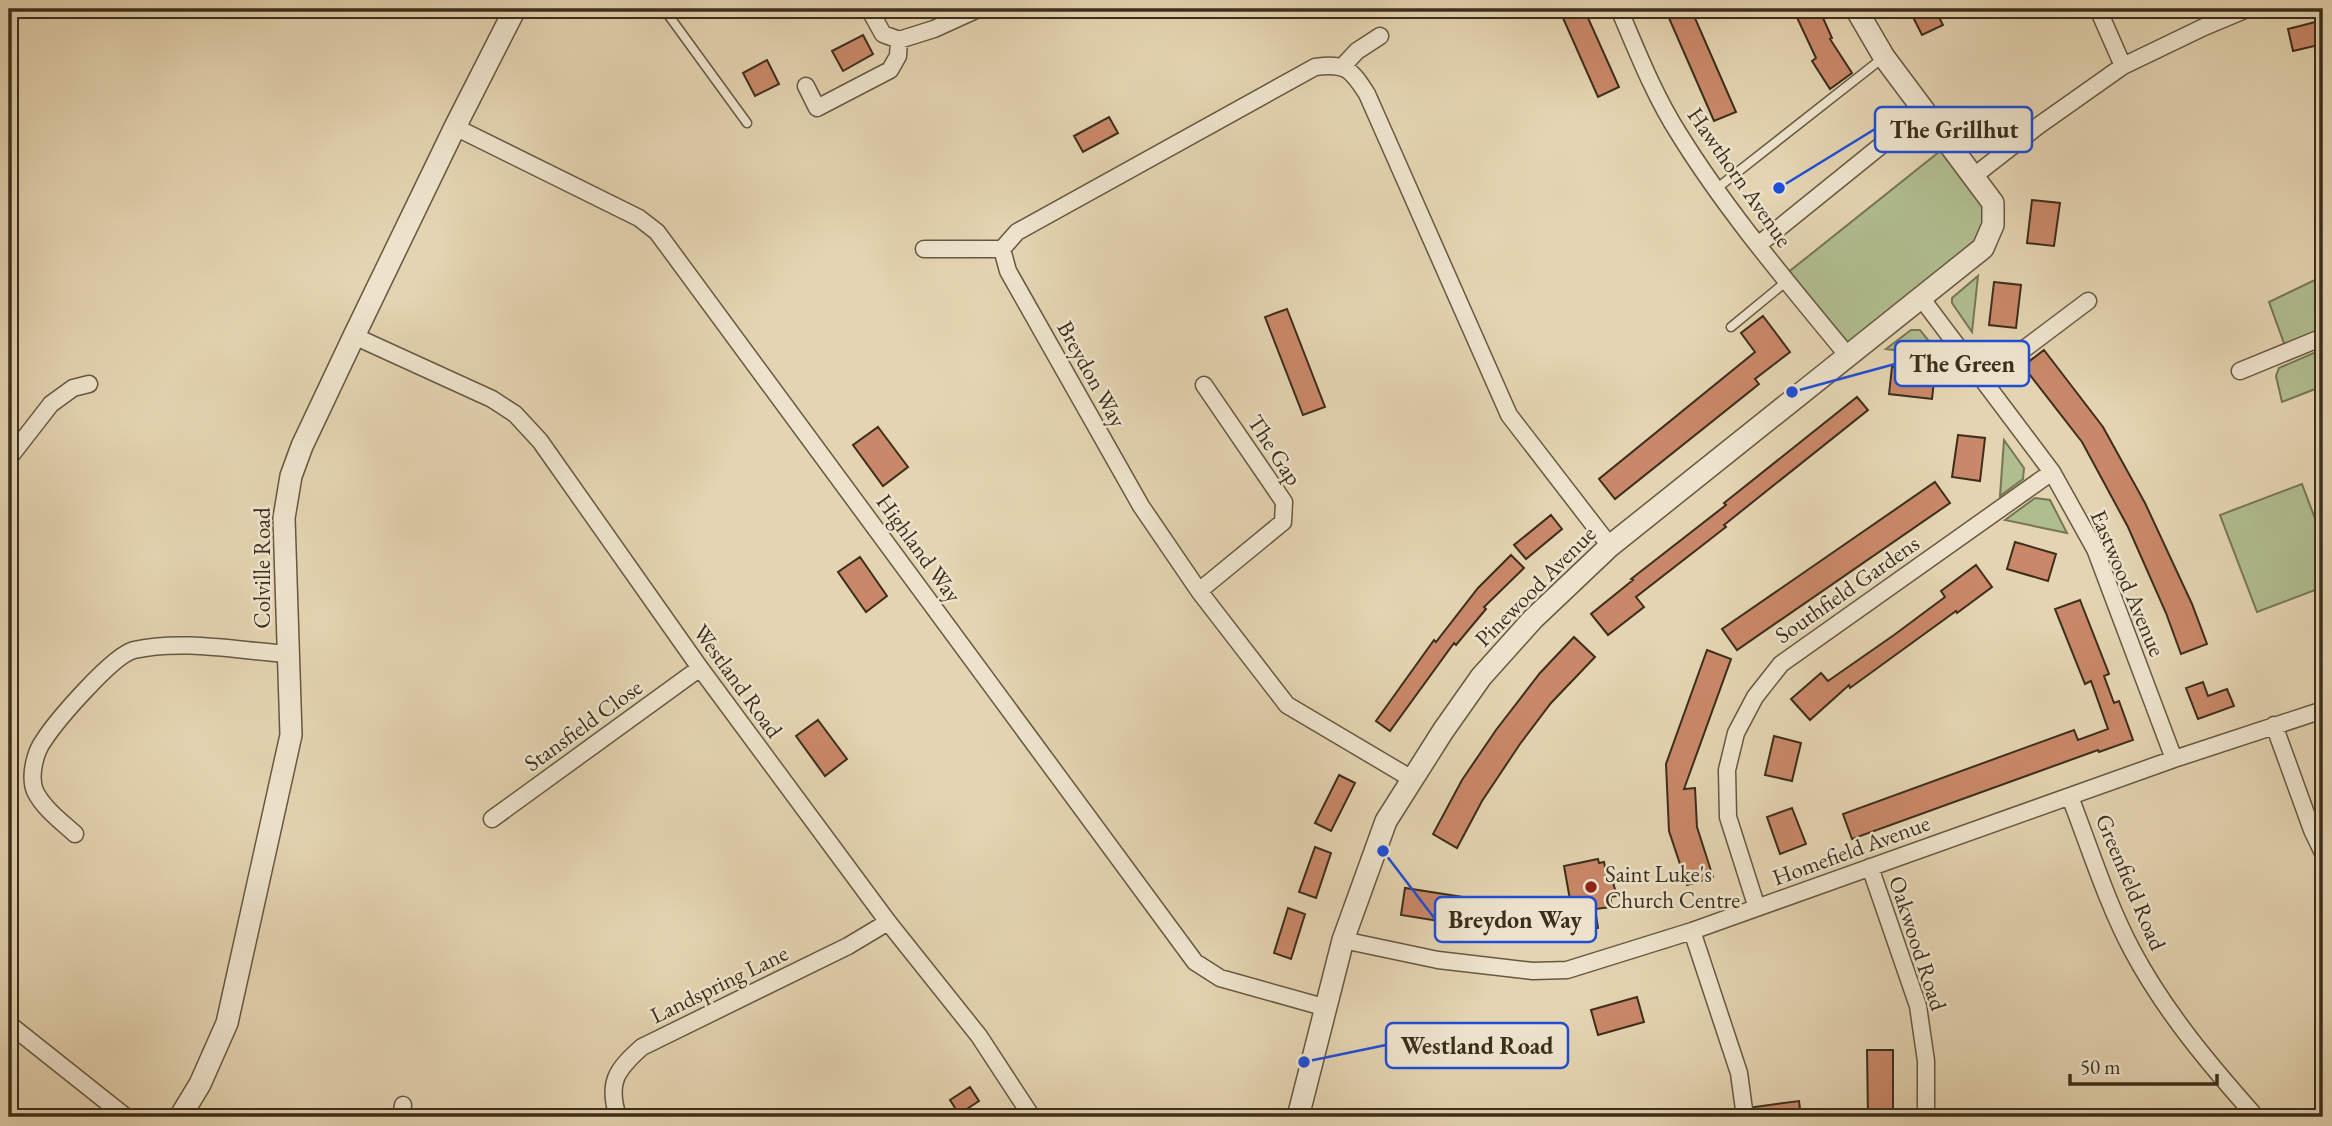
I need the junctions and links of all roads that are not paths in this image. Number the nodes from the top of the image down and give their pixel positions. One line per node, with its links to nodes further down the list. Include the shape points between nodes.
1 (515, 9): 17 (street, Colville Road)
2 (664, 9): 16 (lane)
3 (872, 9): 10 (street, via 883,34)
4 (978, 9): 10 (street)
5 (1619, 9): 19 (street, Hawthorn Avenue, via 1678,133)
6 (1856, 9): 11 (street)
7 (2098, 9): 12 (street)
8 (2246, 9): 12 (street)
9 (1380, 36): 13 (street)
10 (899, 40): 14 (street, via 898,56 890,69 817,108)
11 (1884, 57): 15 (street); 19 (lane)
12 (2123, 66): 18 (street)
13 (1342, 67): 21 (street, via 1315,67 1017,232); 36 (street, via 1353,71 1367,94 1509,415)
14 (806, 86)
15 (1925, 110): 18 (street); 20 (street)
16 (747, 123)
17 (455, 127): 27 (street, Colville Road); 53 (street, Highland Way, via 639,218 657,232 1195,962 1220,978)
18 (1974, 176): 24 (street, Pinewood Avenue, via 1993,203 1993,225 1983,248)
19 (1716, 189): 20 (street, Hawthorn Avenue)
20 (1758, 245): 23 (street, Hawthorn Avenue)
21 (1002, 249): 22 (street); 37 (street, Breydon Way, via 1008,271 1141,506)
22 (925, 250)
23 (1787, 281): 26 (lane); 29 (street, Hawthorn Avenue)
24 (1922, 299): 29 (street, Pinewood Avenue); 31 (street, Eastwood Avenue)
25 (2088, 301): 31 (street)
26 (1731, 327)
27 (354, 336): 38 (street, Colville Road, via 290,475 284,518); 39 (street, Westland Road, via 516,414 540,441)
28 (2323, 337): 30 (street)
29 (1848, 356): 36 (street, Pinewood Avenue)
30 (2240, 371)
31 (1983, 380): 35 (street, Eastwood Avenue)
32 (89, 384): 34 (street, via 73,388 51,404)
33 (1204, 385): 37 (street, The Gap, via 1284,502 1283,522)
34 (9, 458)
35 (2052, 472): 42 (street, Eastwood Avenue, via 2095,549); 49 (street, Southfield Gardens, via 1781,664 1755,697 1736,733 1727,770 1728,817)
36 (1610, 546): 43 (street, Pinewood Avenue, via 1532,619 1481,677)
37 (1199, 591): 43 (street, Breydon Way, via 1287,705)
38 (289, 654): 46 (street, via 164,645 130,651 105,668 42,741 33,767 35,790); 56 (street, Colville Road, via 291,734 227,1023)
39 (700, 668): 45 (street, Stansfield Close); 50 (street, Westland Road)
40 (2323, 710): 41 (street, Homefield Avenue)
41 (2274, 725): 42 (street, Homefield Avenue); 47 (street)
42 (2174, 759): 44 (street, Homefield Avenue)
43 (1412, 779): 52 (street, Pinewood Avenue, via 1386,821)
44 (2070, 797): 48 (street, Homefield Avenue); 62 (street, Greenfield Road, via 2133,951 2201,1056)
45 (492, 819)
46 (75, 834)
47 (2323, 853)
48 (1870, 867): 49 (street, Homefield Avenue); 61 (street, Oakwood Road, via 1918,1006 1926,1061)
49 (1757, 908): 51 (street, Homefield Avenue)
50 (888, 922): 57 (street, Landspring Lane, via 642,1047 616,1074 613,1089); 58 (street, Westland Road, via 979,1036)
51 (1692, 931): 52 (street, Homefield Avenue, via 1567,970 1533,971 1438,960); 60 (street, via 1739,1073)
52 (1343, 940): 53 (street, Pinewood Avenue)
53 (1327, 1008): 59 (street, Pinewood Avenue)
54 (9, 1024): 55 (street)
55 (126, 1117)
56 (180, 1117)
57 (618, 1117)
58 (1030, 1117)
59 (1298, 1117)
60 (1745, 1117)
61 (1926, 1117)
62 (2256, 1117)

